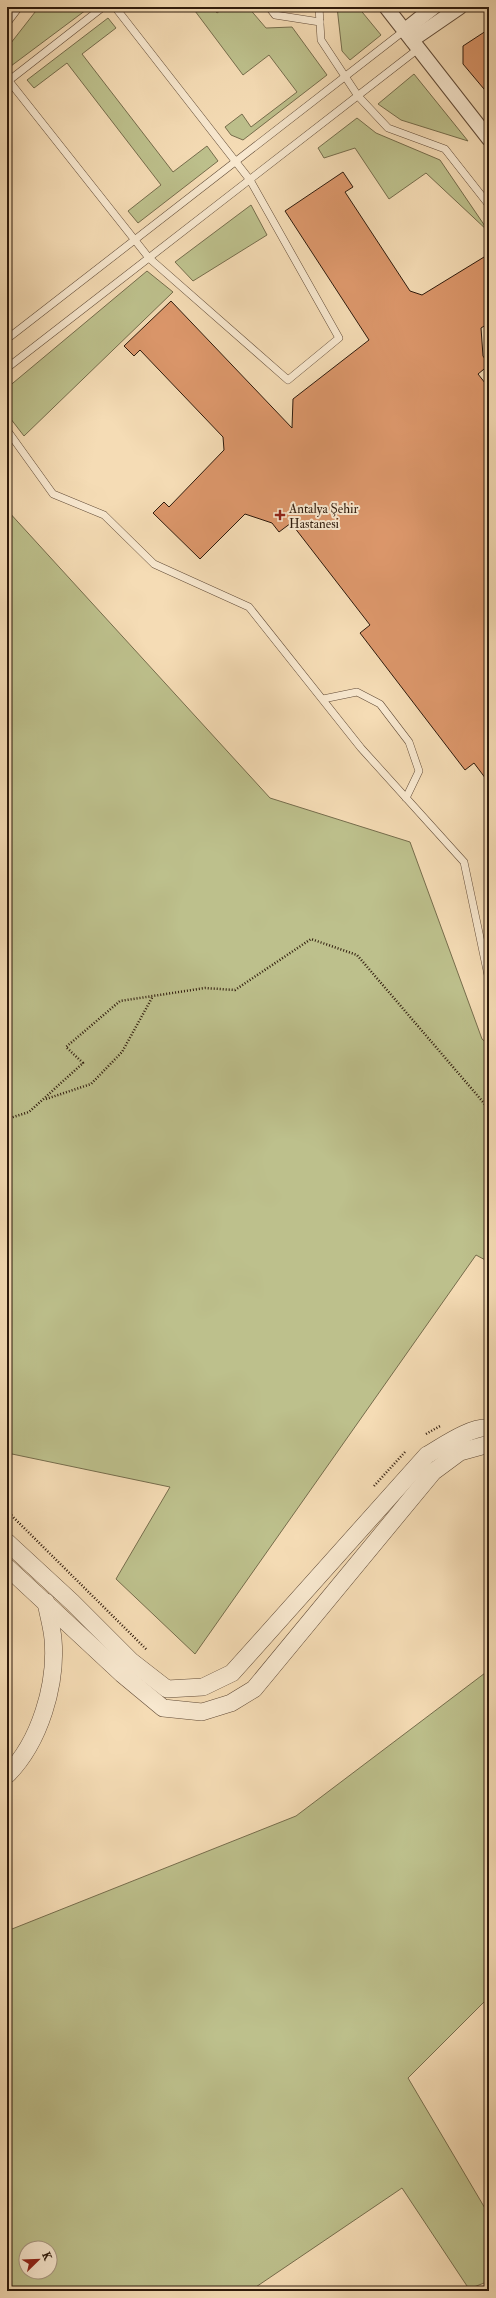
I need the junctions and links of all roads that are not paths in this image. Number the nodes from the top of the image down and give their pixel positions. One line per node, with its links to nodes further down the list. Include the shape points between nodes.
1 (19, 7): 10 (lane)
2 (103, 7): 13 (lane)
3 (115, 7): 16 (lane)
4 (269, 7): 9 (lane, via 275,15)
5 (319, 7): 9 (lane)
6 (386, 7): 11 (street)
7 (434, 7): 11 (street)
8 (460, 7): 11 (street)
9 (320, 22): 12 (lane, via 321,40)
10 (7, 23)
11 (412, 40): 12 (lane); 14 (lane); 15 (street)
12 (345, 76): 14 (lane); 16 (lane)
13 (8, 82): 19 (lane)
14 (358, 96): 17 (lane); 18 (lane, via 388,128 445,149)
15 (489, 139)
16 (236, 161): 17 (lane); 19 (lane)
17 (250, 180): 20 (lane); 20 (lane, via 339,338 288,380)
18 (489, 205)
19 (134, 240): 20 (lane); 21 (lane)
20 (148, 258): 22 (lane)
21 (7, 339)
22 (7, 368)
23 (7, 430): 24 (lane, via 53,494 104,515 154,564 249,607)
24 (323, 699): 25 (lane, via 361,748); 25 (lane, via 357,692 380,704 409,742 419,771)
25 (406, 798): 26 (lane, via 464,862)
26 (489, 980)
27 (489, 1428): 29 (street, via 482,1428 456,1439 427,1455 232,1673 203,1687 168,1689 131,1661)
28 (489, 1444): 31 (street, via 460,1452 433,1472 254,1689 231,1703 202,1712 163,1708 122,1674)
29 (7, 1542)
30 (7, 1567): 31 (street)
31 (46, 1602): 32 (street, via 53,1638 51,1689 37,1730)
32 (7, 1775)

